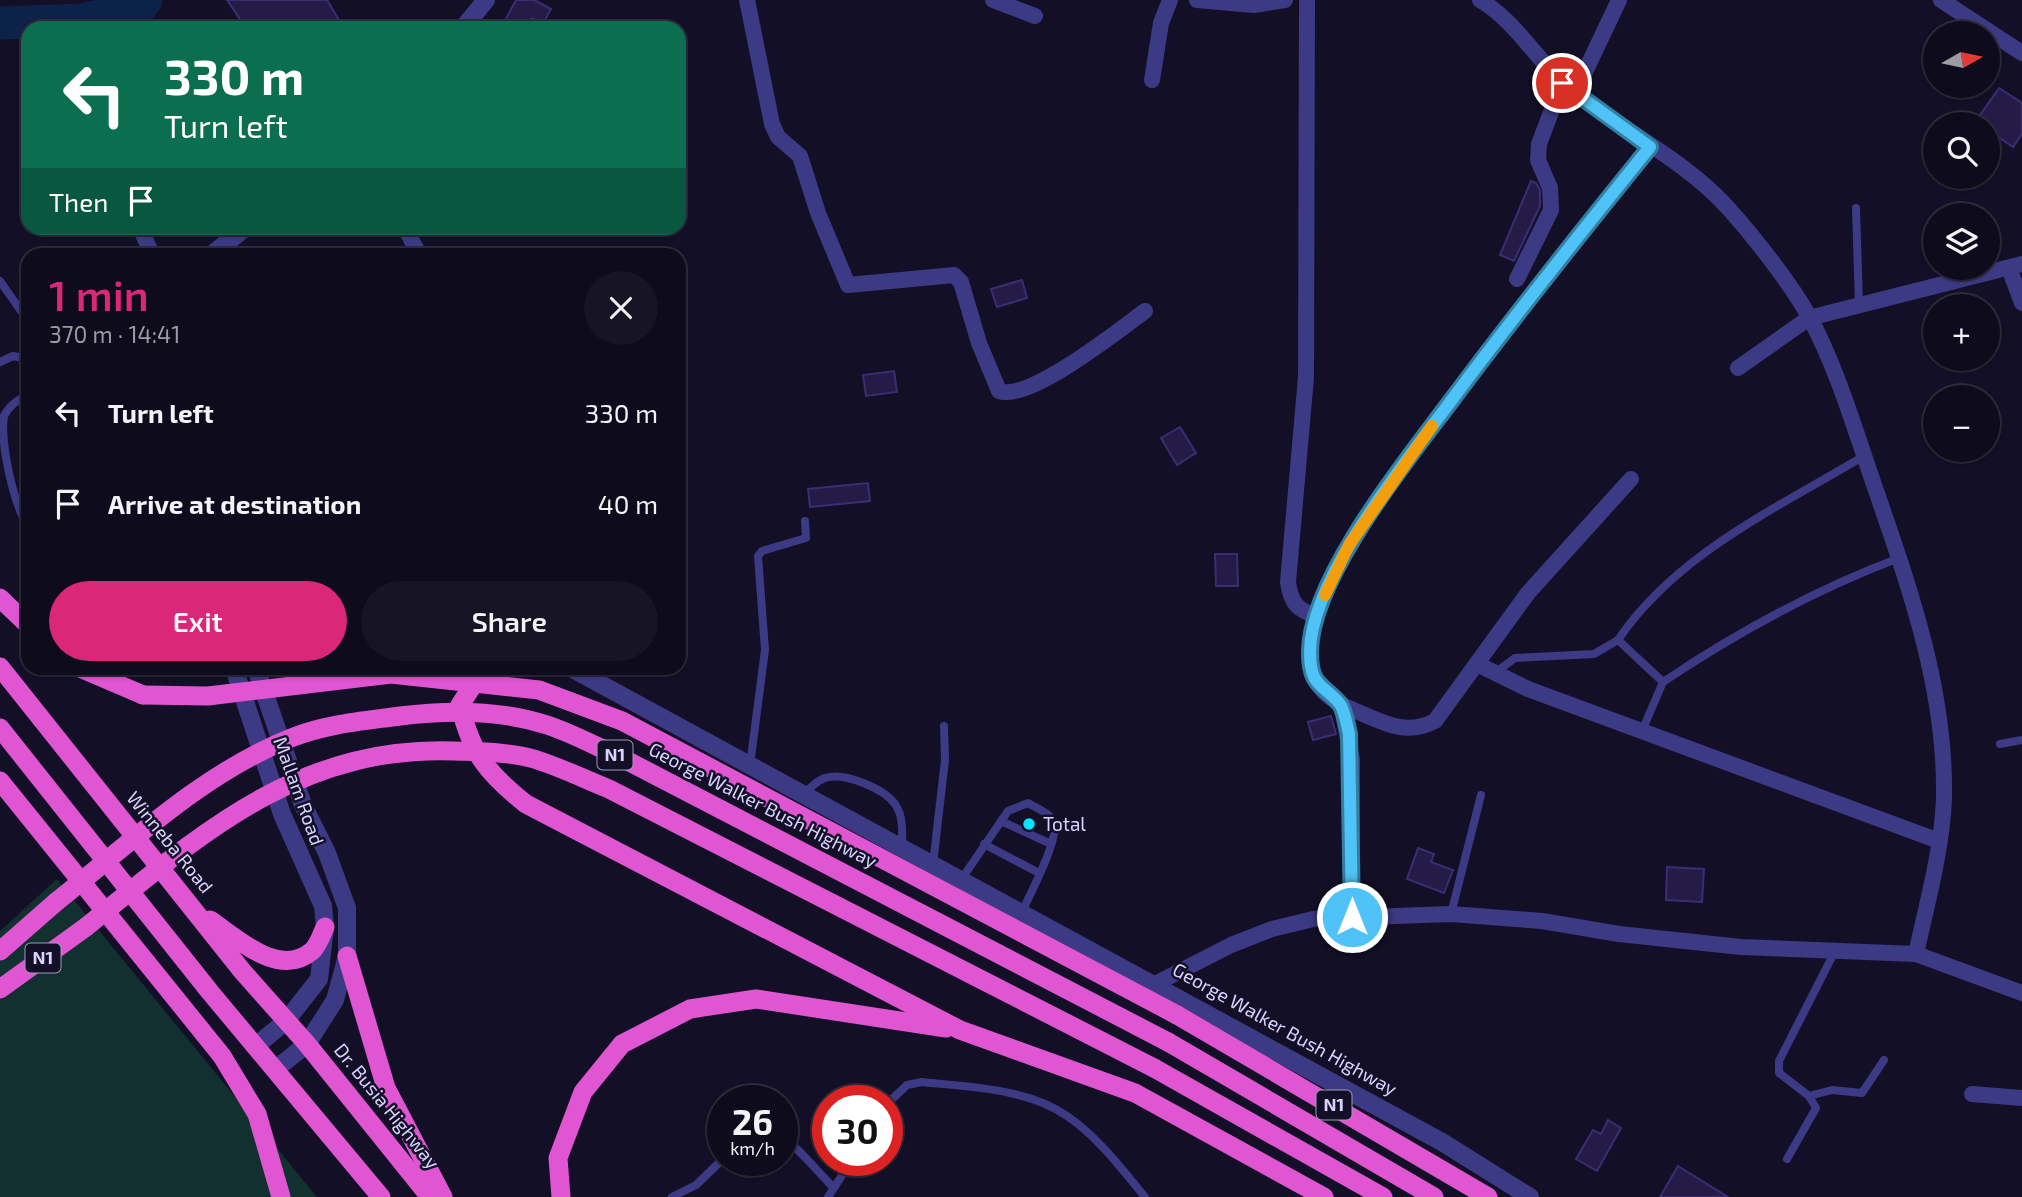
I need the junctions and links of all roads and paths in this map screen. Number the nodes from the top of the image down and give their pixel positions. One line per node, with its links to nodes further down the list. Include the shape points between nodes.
1 (486, 0): 13 (street)
2 (747, 0): 27 (street, via 772,124 778,137 800,156 848,285 954,275 961,282 999,391 1004,393 1021,391 1057,371)
3 (993, 0): 12 (street)
4 (1170, 0): 15 (street, via 1161,23)
5 (1197, 0): 6 (street, via 1254,5)
6 (1285, 0)
7 (1307, 0): 39 (street, via 1306,377 1288,582 1290,599 1298,609)
8 (1480, 0): 11 (street)
9 (1619, 0): 16 (street)
10 (1941, 0): 14 (street)
11 (1499, 6): 16 (street)
12 (1035, 16)
13 (469, 21)
14 (2022, 53)
15 (1152, 80)
16 (1569, 88): 17 (street); 22 (street, via 1539,144 1538,160 1553,198 1551,210)
17 (1650, 147): 28 (street, via 1728,208); 39 (street, via 1531,294 1389,484 1349,545)
18 (1856, 208): 25 (lane)
19 (236, 235): 20 (street)
20 (220, 248)
21 (2015, 266): 24 (street); 25 (street)
22 (1517, 279)
23 (0, 281): 26 (lane)
24 (2022, 303)
25 (1859, 305): 28 (street)
26 (21, 311)
27 (1145, 311)
28 (1810, 317): 31 (street); 33 (street)
29 (21, 358): 30 (lane)
30 (0, 362)
31 (1738, 368)
32 (21, 399): 35 (lane, via 3,417 2,429 8,482)
33 (1864, 456): 37 (street); 41 (lane, via 1713,547 1638,610)
34 (1631, 479): 42 (street, via 1528,593)
35 (21, 511)
36 (805, 522): 61 (lane, via 806,538 758,556 765,650)
37 (1899, 558): 53 (lane, via 1865,570 1709,651); 66 (street, via 1935,682 1944,799)
38 (0, 598): 40 (highway)
39 (1317, 617): 55 (street, via 1311,670 1322,690)
40 (21, 618)
41 (1618, 640): 44 (lane, via 1594,654 1515,658); 53 (lane)
42 (1477, 664): 44 (street); 55 (street, via 1435,721 1420,729 1402,730)
43 (0, 667): 73 (highway, Winneba Road)
44 (1493, 674): 58 (street)
45 (96, 675): 48 (highway, N1, bridge, via 143,695 208,696)
46 (236, 675): 77 (street, Mallam Road, via 282,814 323,906)
47 (258, 675): 81 (street, via 303,805 347,908)
48 (383, 675)
49 (400, 675): 111 (highway, N1, bridge, via 539,690 622,721 1177,1015)
50 (449, 675): 54 (street)
51 (484, 675): 54 (highway)
52 (584, 675): 61 (street, George Walker Bush Highway)
53 (1663, 682): 58 (lane)
54 (460, 705): 86 (highway, via 467,739 496,780 526,804)
55 (1341, 705): 76 (street, via 1352,759)
56 (944, 726): 70 (lane, via 945,760)
57 (0, 728): 88 (highway)
58 (1642, 731): 66 (street)
59 (2022, 740): 60 (lane)
60 (2000, 744)
61 (750, 765): 63 (street, George Walker Bush Highway)
62 (0, 782): 101 (highway, via 222,1056 257,1114)
63 (803, 794): 69 (street, George Walker Bush Highway); 69 (lane, via 822,778 835,776 870,786 895,803 902,821)
64 (1481, 795): 75 (lane)
65 (1001, 821): 67 (lane); 68 (lane); 68 (lane, via 1017,805 1028,803 1052,819)
66 (1939, 841): 80 (street)
67 (984, 844): 71 (lane); 72 (lane)
68 (1051, 844): 71 (lane)
69 (902, 848): 70 (street, George Walker Bush Highway)
70 (933, 864): 72 (street, George Walker Bush Highway)
71 (1039, 873): 74 (lane)
72 (961, 880): 74 (street, George Walker Bush Highway)
73 (195, 910): 77 (highway, via 265,957 293,960 313,951); 85 (highway, Winneba Road)
74 (1022, 912): 82 (street, George Walker Bush Highway)
75 (1451, 914): 76 (street); 79 (street, via 1542,921 1674,941)
76 (1352, 917): 82 (street, via 1314,919 1272,929)
77 (325, 928): 85 (street, Mallam Road, via 319,979)
78 (0, 951): 110 (highway, George Walker Bush Highway / N1, bridge, via 182,802 231,768 291,738 380,718 429,712 480,713 547,725 620,757 1168,1042)
79 (1835, 951): 80 (street); 93 (lane, via 1779,1061 1779,1073)
80 (1916, 954): 84 (street)
81 (347, 956): 87 (street, via 335,1000); 104 (highway, via 386,1088)
82 (1155, 984): 112 (street, George Walker Bush Highway, via 1442,1142)
83 (0, 989): 109 (highway, N1, bridge, via 208,829 254,800 333,765 428,750 533,759 609,789 1154,1068)
84 (2022, 993)
85 (286, 1021): 87 (highway, Winneba Road); 88 (street, Mallam Road)
86 (960, 1030): 105 (highway, via 756,999 690,1009 622,1044 583,1092 558,1158); 108 (highway, via 1135,1093)
87 (307, 1044): 90 (street); 103 (highway, Dr. Busia Highway)
88 (257, 1045): 90 (highway)
89 (1884, 1060): 93 (lane, via 1862,1093 1832,1090)
90 (276, 1069): 102 (highway)
91 (903, 1089): 100 (lane, via 922,1082 1021,1096 1066,1115 1110,1153)
92 (1972, 1094): 94 (street)
93 (1809, 1096): 96 (lane, via 1816,1108 1814,1117)
94 (2022, 1098)
95 (798, 1151): 99 (lane)
96 (1787, 1159)
97 (707, 1174): 106 (lane)
98 (842, 1176): 99 (lane)
99 (834, 1188): 107 (lane)
100 (1145, 1196)
101 (281, 1197)
102 (381, 1197)
103 (430, 1197)
104 (443, 1197)
105 (561, 1197)
106 (672, 1197)
107 (828, 1197)
108 (1324, 1197)
109 (1383, 1197)
110 (1434, 1197)
111 (1488, 1197)
112 (1530, 1197)

